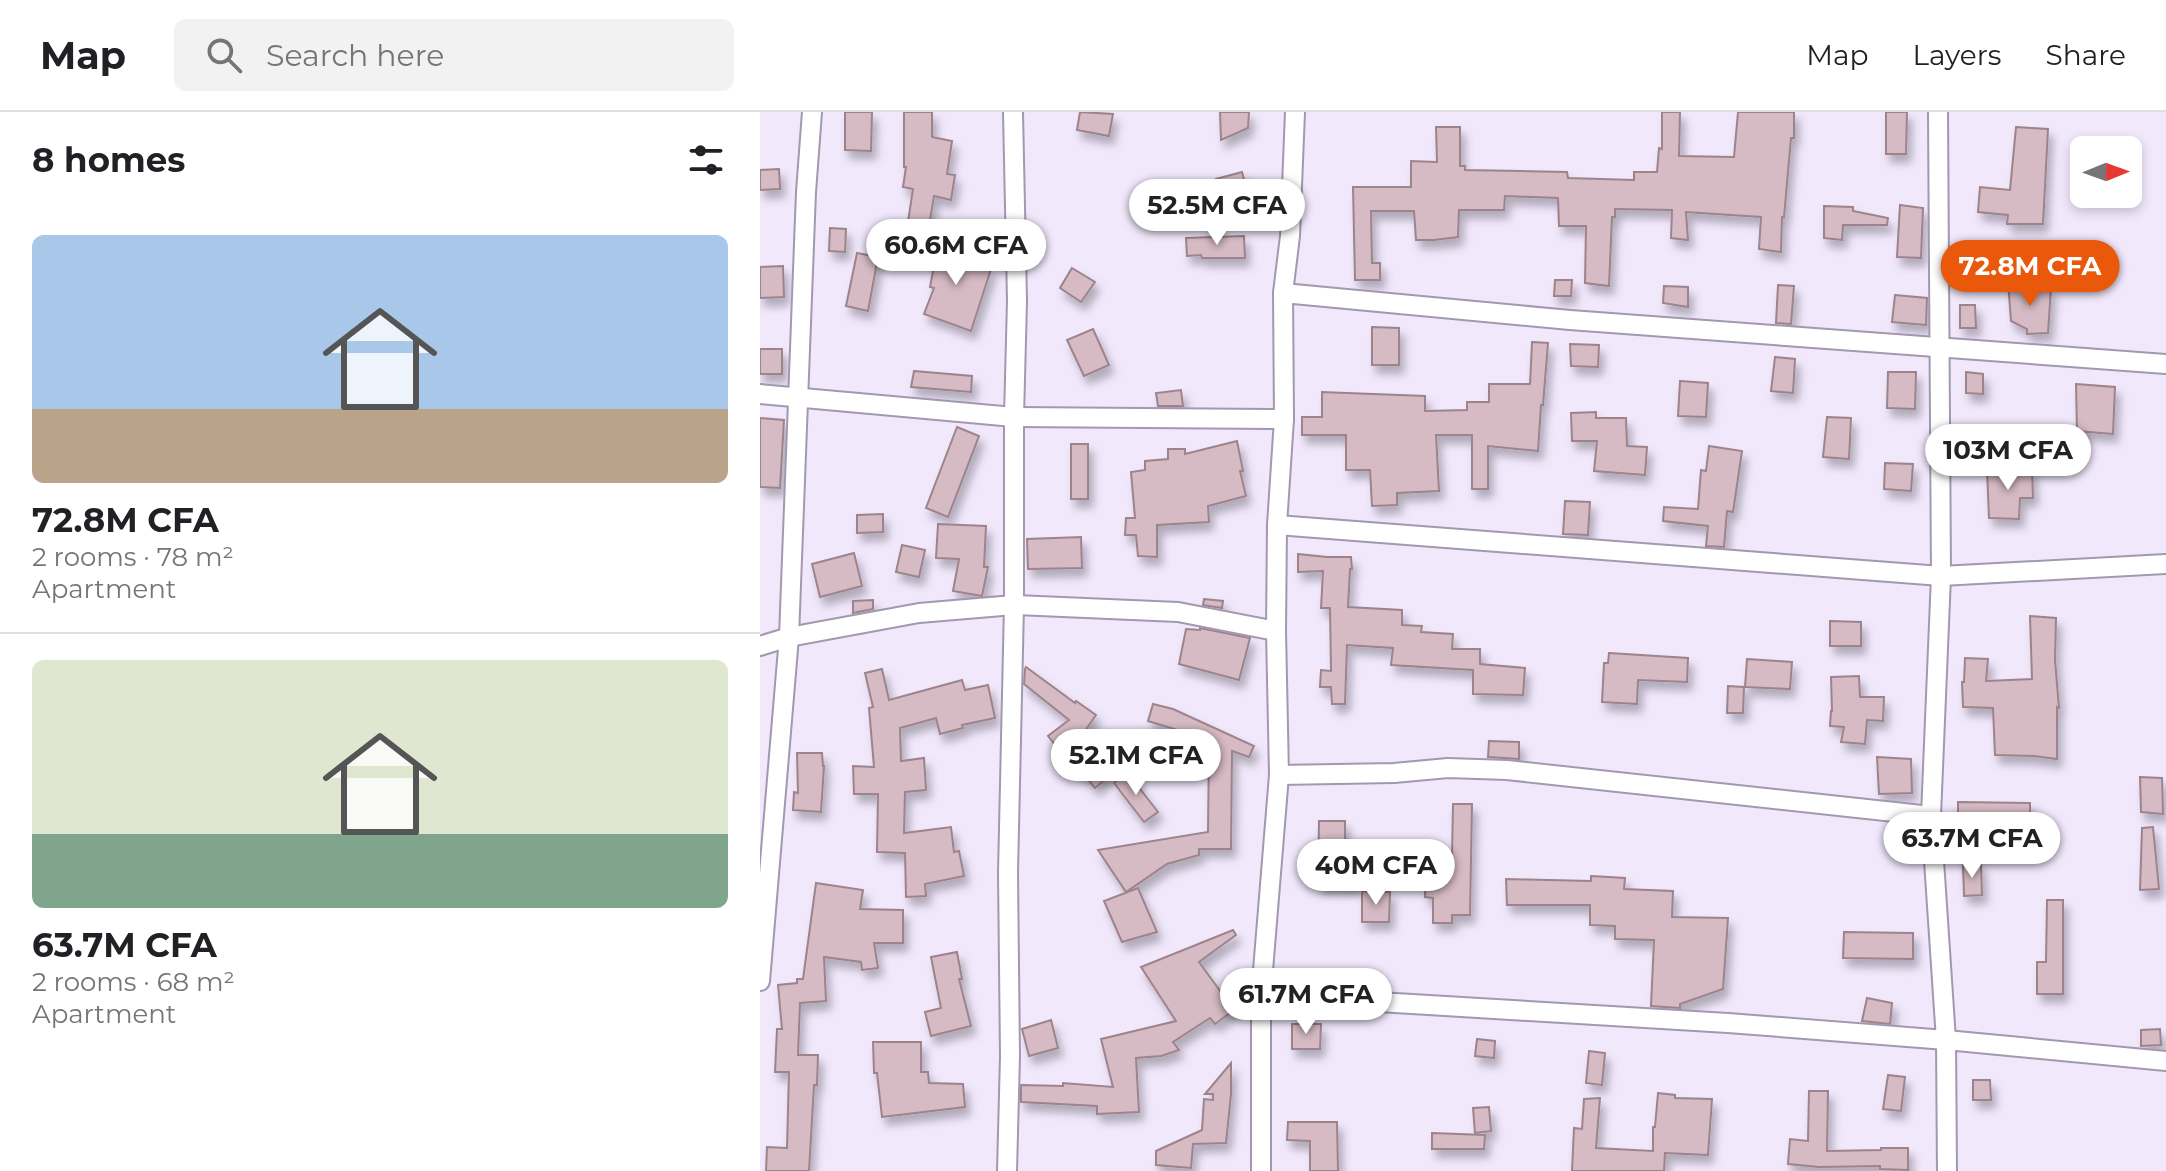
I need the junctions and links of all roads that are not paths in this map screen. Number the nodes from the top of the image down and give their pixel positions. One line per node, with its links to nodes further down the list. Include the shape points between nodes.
1 (812, 112): 9 (street)
2 (1013, 112): 10 (street)
3 (1295, 112): 5 (street)
4 (1938, 112): 6 (street)
5 (1283, 293): 6 (street); 11 (street)
6 (1940, 346): 7 (street); 14 (street)
7 (2166, 364)
8 (760, 394): 9 (street)
9 (797, 399): 10 (street); 17 (street)
10 (1014, 417): 11 (street); 15 (street)
11 (1284, 419): 12 (street)
12 (1277, 525): 14 (street); 16 (street)
13 (2166, 564): 14 (street)
14 (1941, 576): 20 (street)
15 (1014, 605): 16 (street, via 1178,612); 17 (street, via 919,613); 25 (street)
16 (1276, 631): 19 (street)
17 (789, 637): 18 (street); 21 (street)
18 (760, 646)
19 (1279, 775): 20 (street, via 1507,770); 22 (street)
20 (1931, 816): 23 (street)
21 (760, 981)
22 (1261, 995): 23 (street); 26 (street)
23 (1946, 1040): 24 (street); 27 (street)
24 (2166, 1061)
25 (1007, 1171)
26 (1261, 1171)
27 (1947, 1171)

